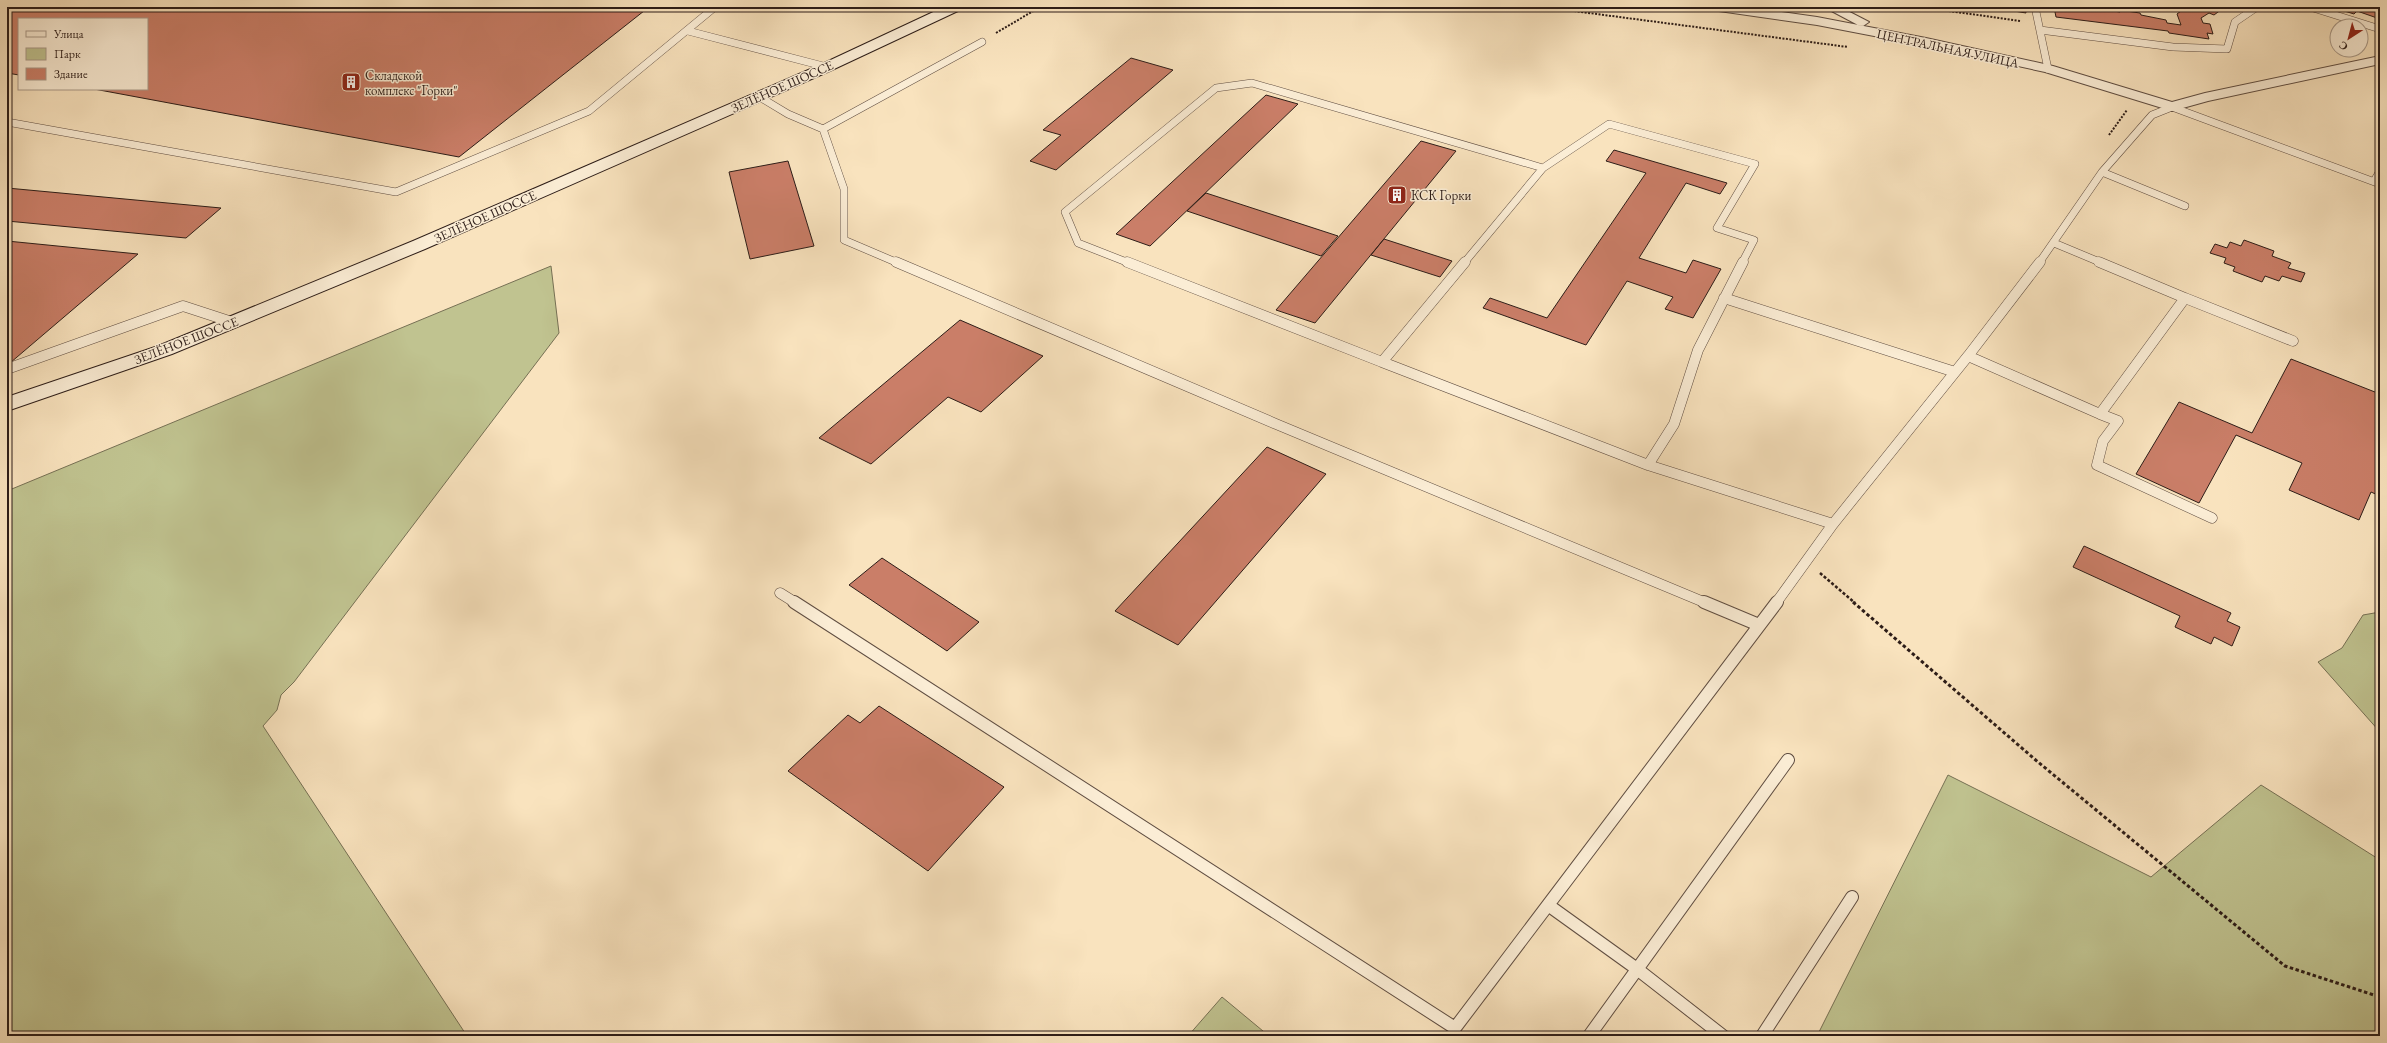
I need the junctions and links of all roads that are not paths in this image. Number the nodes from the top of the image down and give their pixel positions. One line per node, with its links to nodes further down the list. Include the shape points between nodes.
1 (715, 7): 10 (lane)
2 (955, 7): 14 (main road, ЗЕЛЁНОЕ ШОССЕ)
3 (1719, 7): 12 (street, ЦЕНТРАЛЬНАЯ УЛИЦА, via 1817,21)
4 (1830, 7): 12 (street, via 1852,18)
5 (2035, 7): 8 (lane)
6 (2257, 7): 8 (lane, via 2235,22 2227,48 2173,47)
7 (2310, 7): 9 (lane)
8 (2039, 27): 15 (lane)
9 (2380, 29)
10 (688, 31): 14 (lane); 18 (lane, via 589,111 396,192)
11 (982, 42): 19 (lane)
12 (1926, 42): 15 (street, ЦЕНТРАЛЬНАЯ УЛИЦА)
13 (2380, 60): 17 (street, via 2205,97)
14 (827, 66): 16 (main road, ЗЕЛЁНОЕ ШОССЕ)
15 (2048, 69): 17 (street, ЦЕНТРАЛЬНАЯ УЛИЦА)
16 (758, 96): 19 (lane, via 788,114); 28 (main road, ЗЕЛЁНОЕ ШОССЕ, via 419,245)
17 (2172, 107): 22 (lane, via 2152,115); 23 (lane)
18 (7, 122)
19 (823, 129): 40 (lane, via 844,189 844,240 1276,424)
20 (1543, 168): 26 (lane, via 1609,124 1755,164 1717,228 1754,240); 31 (lane); 31 (lane, via 1252,83 1216,88 1065,212 1078,243)
21 (2380, 171): 23 (lane)
22 (2102, 172): 24 (lane); 25 (lane)
23 (2377, 183)
24 (2185, 206)
25 (2054, 243): 27 (lane); 30 (lane)
26 (1724, 298): 33 (lane); 36 (lane, via 1698,350 1674,424)
27 (2185, 298): 29 (lane); 35 (lane)
28 (232, 322): 32 (lane, via 183,306); 34 (main road, ЗЕЛЁНОЕ ШОССЕ, via 165,350)
29 (2293, 341)
30 (1968, 356): 33 (lane); 35 (lane)
31 (1382, 362): 36 (lane)
32 (7, 369)
33 (1955, 372): 38 (lane)
34 (7, 404)
35 (2100, 414): 37 (lane, via 2118,421 2104,441 2098,465)
36 (1648, 466): 38 (lane)
37 (2212, 518)
38 (1833, 524): 40 (lane)
39 (780, 593): 43 (lane, via 1455,1028)
40 (1759, 625): 43 (lane)
41 (1788, 760): 44 (lane)
42 (1852, 897): 47 (lane)
43 (1548, 905): 44 (lane)
44 (1637, 969): 45 (lane); 46 (lane)
45 (1589, 1036)
46 (1723, 1036)
47 (1762, 1036)

